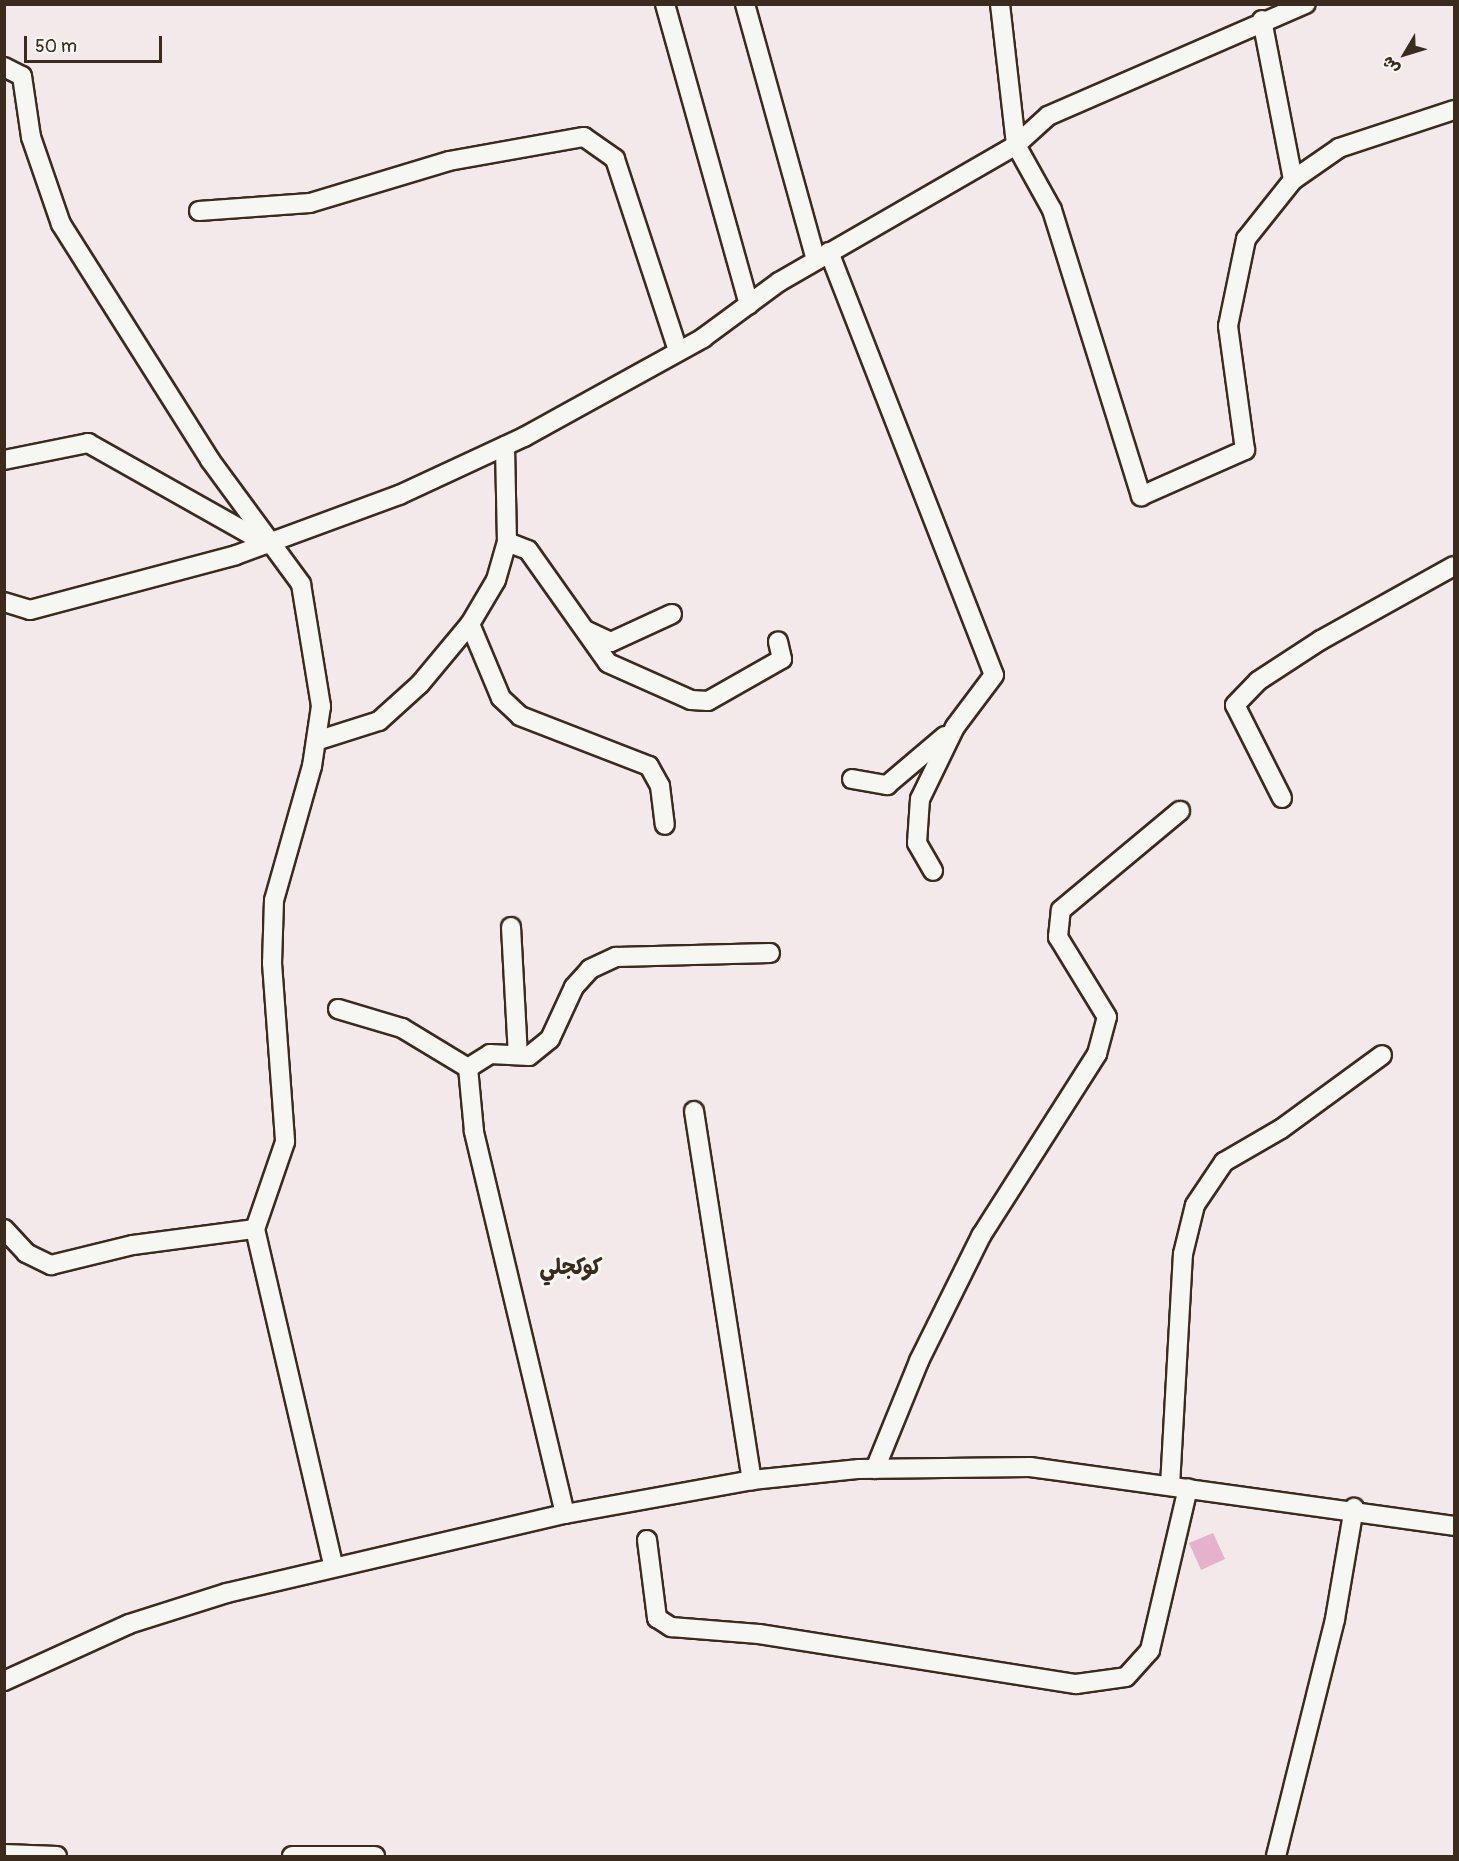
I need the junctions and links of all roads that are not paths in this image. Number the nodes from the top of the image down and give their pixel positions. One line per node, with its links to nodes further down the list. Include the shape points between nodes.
1 (665, 4): 12 (street)
2 (745, 4): 11 (street)
3 (1000, 4): 8 (street)
4 (1306, 4): 5 (street)
5 (1262, 20): 8 (street, via 1048,116); 9 (street)
6 (4, 67): 17 (street, via 21,76 32,138 61,224 210,460)
7 (1455, 110): 9 (street, via 1339,148)
8 (1016, 145): 9 (street, via 1052,210 1141,496 1245,450 1228,326 1246,239); 11 (street)
9 (1293, 180)
10 (200, 211): 13 (street, via 310,203 448,161 584,137 615,159)
11 (822, 256): 12 (street); 24 (street, via 993,675)
12 (749, 304): 13 (street)
13 (678, 351): 14 (street)
14 (505, 446): 16 (street); 17 (street, via 399,495)
15 (4, 460): 17 (street, via 88,443)
16 (507, 542): 21 (street, via 496,580); 22 (street, via 528,550)
17 (270, 543): 19 (street, via 30,610); 25 (street, via 301,584 321,706)
18 (1455, 566): 27 (street, via 1320,640 1258,681 1235,705)
19 (4, 602)
20 (672, 614): 22 (street, via 611,642)
21 (470, 624): 25 (street, via 420,684 379,721); 29 (street, via 501,698 520,716 649,766 660,786)
22 (587, 631): 23 (street, via 608,663 691,700 708,700 782,659)
23 (778, 641)
24 (955, 727): 26 (street, via 887,785); 30 (street, via 920,799 917,843)
25 (316, 741): 38 (street, via 274,900 272,963 285,1142)
26 (852, 778)
27 (1282, 798)
28 (1180, 811): 40 (street, via 1061,909 1058,937 1107,1017 1097,1054 981,1236 919,1361)
29 (665, 825)
30 (933, 870)
31 (511, 927): 34 (street)
32 (770, 953): 34 (street, via 616,957 590,969 574,987 550,1039 529,1056)
33 (338, 1009): 36 (street, via 402,1028)
34 (518, 1055): 36 (street, via 490,1054)
35 (1382, 1055): 42 (street, via 1281,1129 1224,1162 1195,1205 1183,1254)
36 (468, 1068): 44 (street, via 474,1131)
37 (694, 1111): 41 (street)
38 (255, 1228): 39 (street, via 133,1245 51,1265 26,1253); 47 (street)
39 (4, 1229)
40 (875, 1469): 41 (street); 42 (street, via 1029,1467)
41 (752, 1480): 44 (street)
42 (1179, 1487): 43 (street); 46 (street, via 1150,1650 1126,1677 1076,1684 759,1634 671,1627 657,1618)
43 (1354, 1508): 45 (street); 53 (street, via 1335,1619)
44 (565, 1514): 47 (street)
45 (1455, 1526)
46 (647, 1540)
47 (333, 1564): 48 (street, via 129,1624)
48 (4, 1681)
49 (4, 1854): 50 (street)
50 (57, 1857)
51 (292, 1857): 52 (street)
52 (375, 1857)
53 (1276, 1857)

